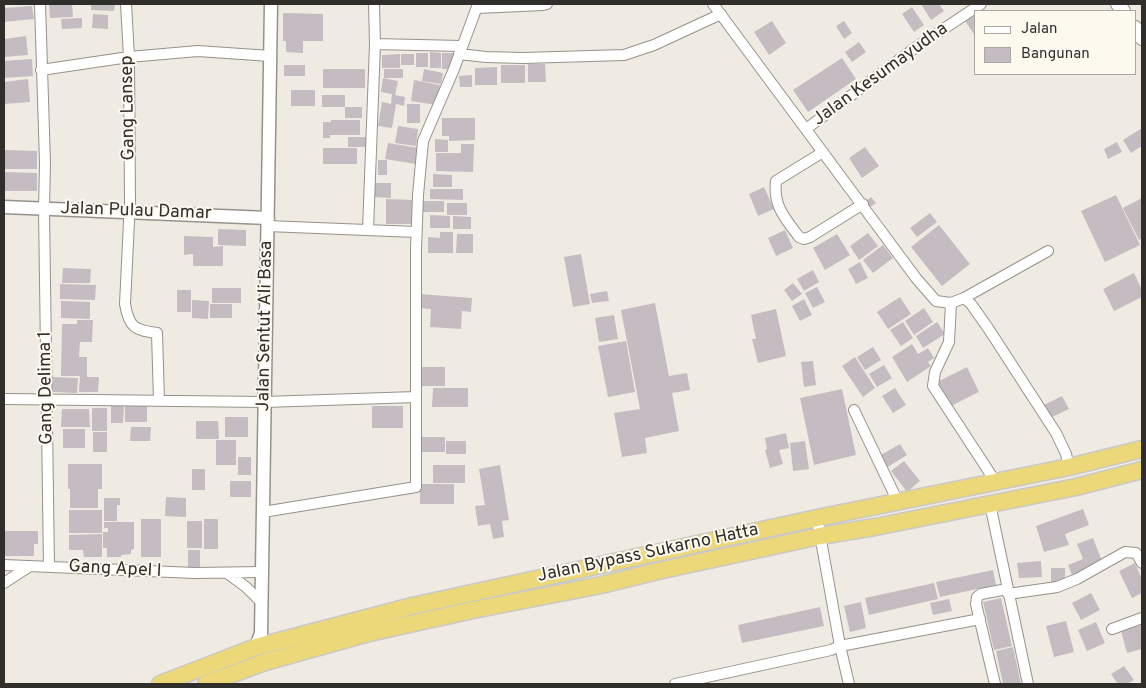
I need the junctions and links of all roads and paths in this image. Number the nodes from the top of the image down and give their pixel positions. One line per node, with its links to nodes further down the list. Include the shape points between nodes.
1 (40, 4): 14 (street, Gang Delima 1)
2 (126, 4): 13 (street, Gang Lansep)
3 (271, 4): 12 (street, Jalan Sentut Ali Basa)
4 (374, 4): 10 (street)
5 (547, 4): 8 (street)
6 (714, 4): 9 (street)
7 (981, 4): 15 (street, Jalan Kesumayudha, via 915,48)
8 (478, 6): 11 (street)
9 (722, 14): 11 (street, via 624,55 486,57); 15 (street)
10 (375, 44): 11 (street); 22 (street)
11 (460, 50): 23 (street, via 423,141)
12 (270, 56): 13 (street, via 198,51); 21 (street, Jalan Sentut Ali Basa)
13 (129, 57): 14 (street); 20 (street, Gang Lansep)
14 (41, 70): 19 (street, Gang Delima 1)
15 (806, 129): 16 (street)
16 (823, 152): 17 (street); 17 (street, via 776,181 774,193 778,205 799,237 810,237)
17 (863, 204): 26 (street, via 916,278 936,300)
18 (4, 207): 19 (street, Jalan Pulau Damar)
19 (44, 208): 20 (street, Jalan Pulau Damar); 29 (street, Gang Delima 1)
20 (129, 212): 21 (street, Jalan Pulau Damar); 30 (street, Gang Lansep, via 126,312 132,326 157,333)
21 (267, 222): 22 (street); 31 (street, Jalan Sentut Ali Basa)
22 (368, 230): 23 (street)
23 (416, 232): 27 (street)
24 (1048, 251): 25 (street)
25 (964, 298): 26 (street); 34 (street, via 988,328 1056,433)
26 (951, 303): 36 (street, via 949,342 935,372 933,386)
27 (416, 398): 31 (street); 39 (street, via 416,487)
28 (4, 399): 29 (street)
29 (47, 399): 30 (street); 48 (street, Gang Delima 1)
30 (159, 401): 31 (street)
31 (264, 402): 39 (street, Jalan Sentut Ali Basa)
32 (854, 410): 37 (street)
33 (1142, 449): 34 (highway, Jalan Bypass Sukarno Hatta)
34 (1068, 467): 36 (highway, Jalan Bypass Sukarno Hatta)
35 (1142, 470): 38 (highway, Jalan Bypass Sukarno Hatta)
36 (995, 481): 37 (highway, Jalan Bypass Sukarno Hatta)
37 (898, 502): 40 (highway, Jalan Bypass Sukarno Hatta)
38 (990, 504): 41 (highway, Jalan Bypass Sukarno Hatta); 53 (street)
39 (263, 512): 50 (street, Jalan Sentut Ali Basa)
40 (817, 518): 41 (street); 42 (highway, Jalan Bypass Sukarno Hatta)
41 (820, 536): 44 (highway, Jalan Bypass Sukarno Hatta); 58 (street)
42 (699, 544): 43 (highway, Jalan Bypass Sukarno Hatta); 44 (highway, via 694,555)
43 (654, 554): 49 (highway, via 663,562); 59 (highway, Jalan Bypass Sukarno Hatta, via 412,606)
44 (703, 561): 49 (highway, Jalan Bypass Sukarno Hatta)
45 (1142, 563): 53 (street, via 1136,553 1124,552 1078,579 1057,586)
46 (4, 565): 47 (street, Gang Apel I)
47 (31, 565): 48 (street, Gang Apel I); 52 (street)
48 (49, 567): 51 (street, Gang Apel I)
49 (658, 571): 61 (highway, Jalan Bypass Sukarno Hatta, via 601,586 369,633 265,662)
50 (262, 572): 51 (street, Gang Apel I); 54 (street, Jalan Sentut Ali Basa)
51 (227, 573): 54 (street)
52 (4, 583)
53 (1008, 592): 56 (street, via 980,594 976,604); 65 (street)
54 (261, 602): 59 (street, Jalan Sentut Ali Basa, via 261,633)
55 (1142, 618): 57 (street)
56 (980, 619): 58 (street); 64 (street)
57 (1112, 630)
58 (840, 646): 62 (street); 63 (street)
59 (256, 647): 60 (highway, Jalan Bypass Sukarno Hatta)
60 (160, 684)
61 (206, 684)
62 (675, 684)
63 (849, 684)
64 (995, 684)
65 (1028, 684)

